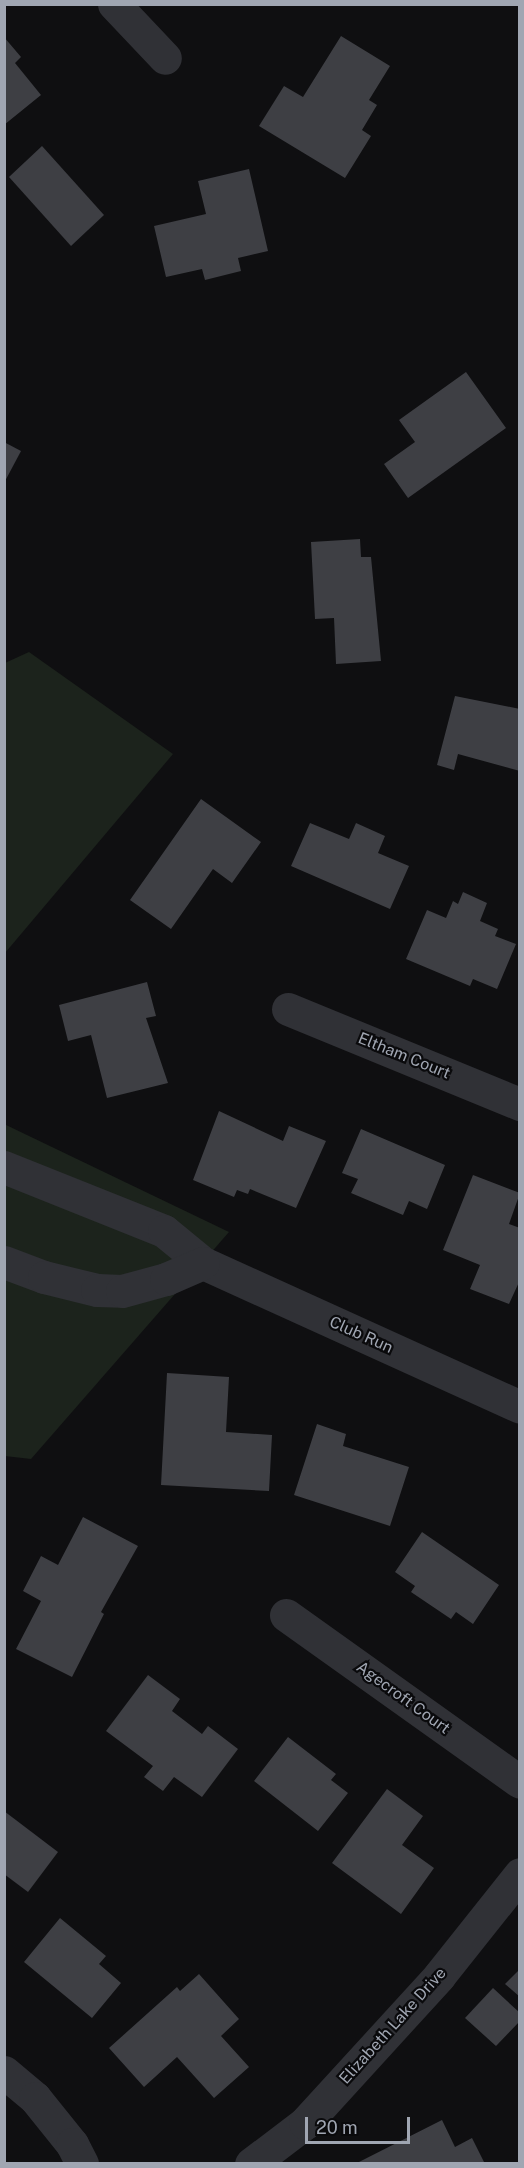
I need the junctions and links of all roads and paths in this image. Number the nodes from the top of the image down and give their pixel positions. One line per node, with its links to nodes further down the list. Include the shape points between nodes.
1 (114, 4): 2 (street)
2 (165, 58)
3 (288, 1009): 4 (street, Eltham Court)
4 (519, 1104)
5 (4, 1167): 7 (street, Club Run, via 164,1231)
6 (4, 1263): 7 (street, via 86,1288 122,1292 166,1280)
7 (203, 1263): 8 (street, Club Run)
8 (519, 1407)
9 (286, 1615): 10 (street, Agecroft Court)
10 (519, 1782)
11 (519, 1874): 14 (street, Elizabeth Lake Drive, via 439,1976 305,2123)
12 (4, 2072): 13 (street, via 35,2098 72,2144)
13 (82, 2163)
14 (251, 2163)

